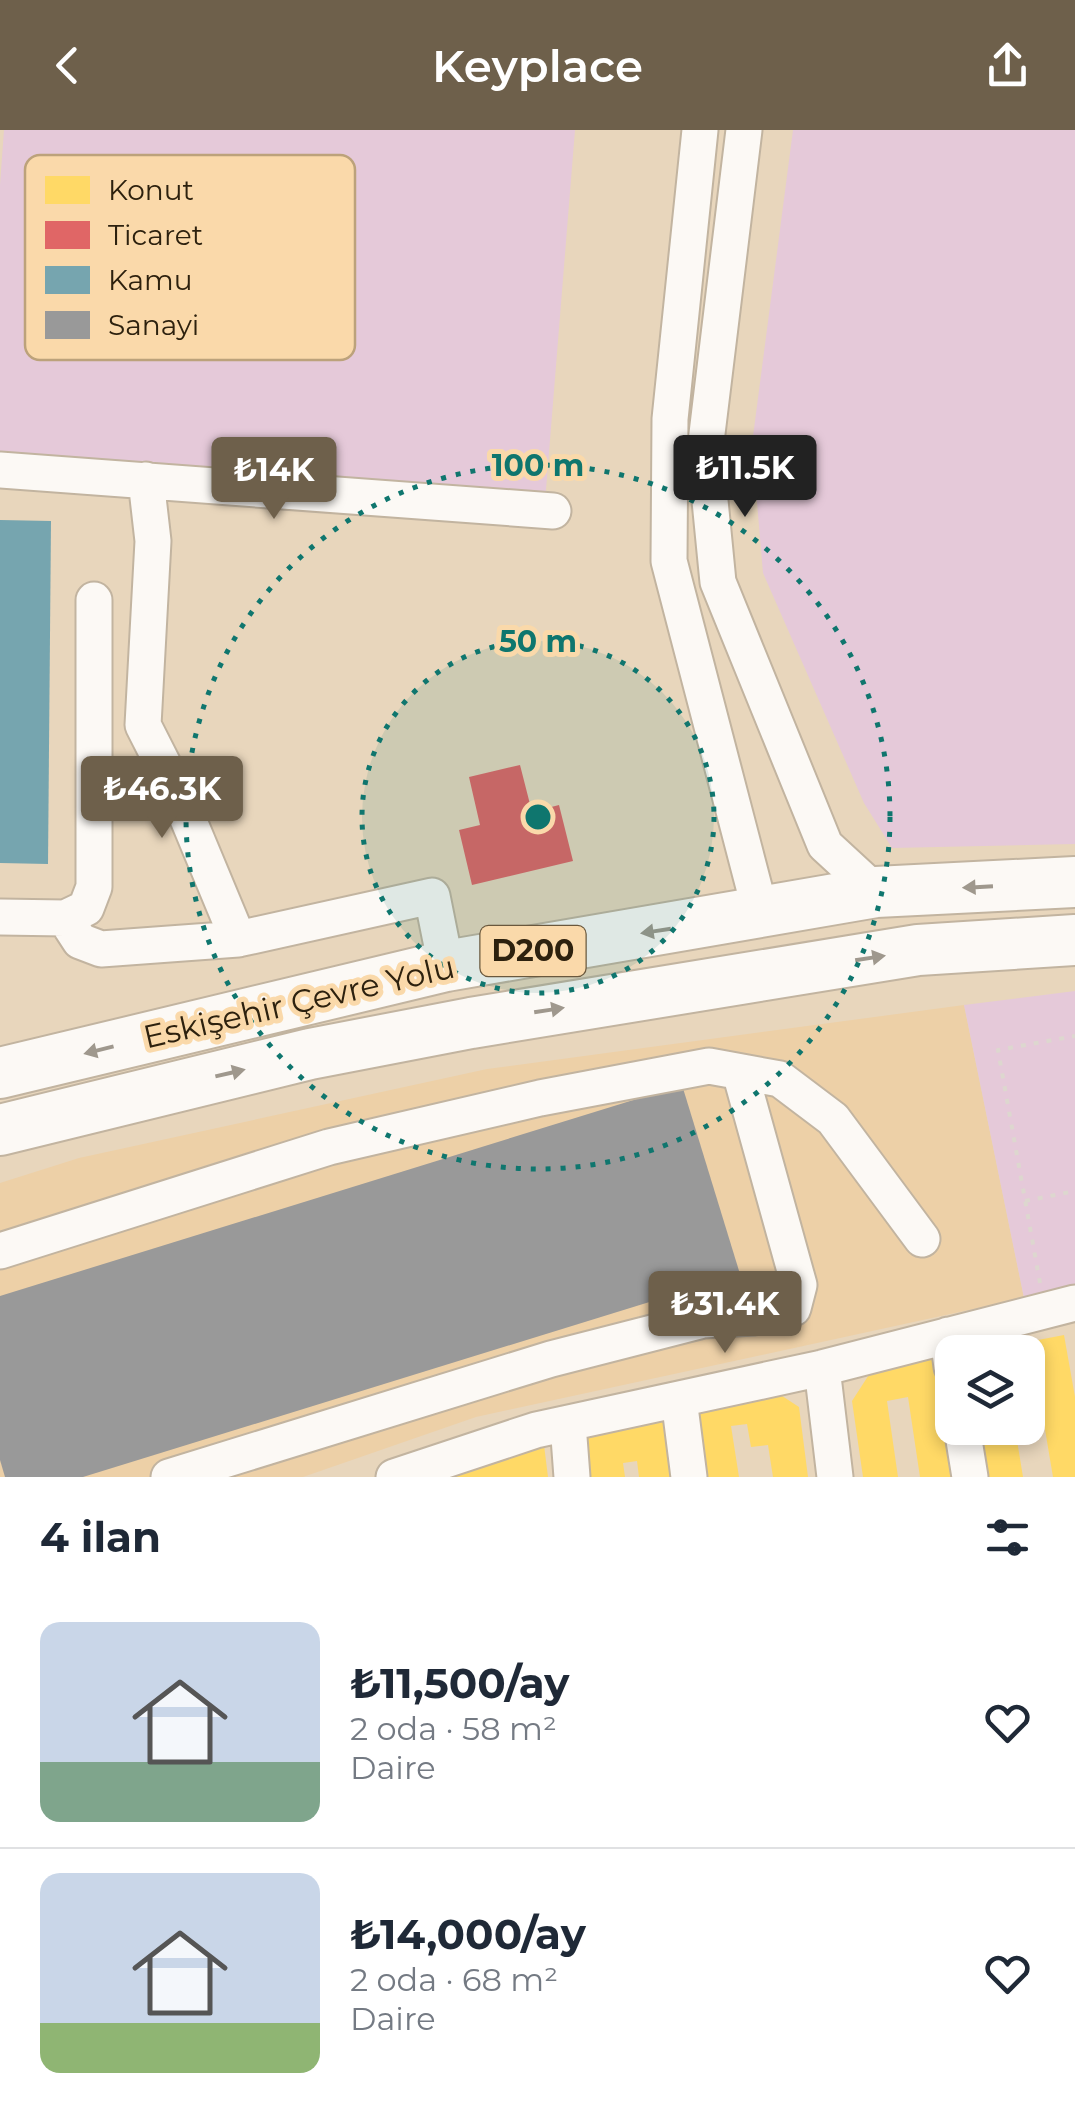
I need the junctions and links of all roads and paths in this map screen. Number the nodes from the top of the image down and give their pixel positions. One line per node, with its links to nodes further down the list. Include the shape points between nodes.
1 (700, 130): 9 (street, via 670,419 669,561)
2 (744, 130): 8 (street, via 705,450 718,582 825,845)
3 (0, 470): 4 (street)
4 (146, 480): 5 (street); 12 (street, via 153,540 143,725)
5 (553, 511)
6 (94, 600): 11 (street, via 94,887 86,908)
7 (1075, 882): 8 (highway, Eskişehir Çevre Yolu / D200, one-way to 8)
8 (876, 892): 9 (highway, Eskişehir Çevre Yolu / D200)
9 (762, 914): 14 (highway, Eskişehir Çevre Yolu / D200, one-way to 14)
10 (0, 917): 11 (street)
11 (65, 918): 12 (street, via 80,941 101,950)
12 (238, 939): 14 (street, via 432,896)
13 (1075, 940): 18 (highway, Eskişehir Çevre Yolu / D200, one-way to 13, via 471,1022 918,950)
14 (446, 966): 17 (highway, Eskişehir Çevre Yolu / D200, one-way to 17)
15 (1075, 1036): 20 (path, via 998,1050)
16 (740, 1072): 21 (street, via 780,1079 832,1119); 22 (street, via 709,1066 658,1074 329,1147); 31 (street, via 799,1285 793,1308 703,1320 551,1359)
17 (0, 1074)
18 (0, 1130)
19 (1075, 1190): 20 (path)
20 (1025, 1200): 23 (path)
21 (922, 1239)
22 (0, 1251)
23 (1060, 1306): 24 (street)
24 (989, 1335)
25 (935, 1353): 26 (street)
26 (822, 1368): 27 (street); 34 (street)
27 (679, 1399): 28 (street); 33 (street)
28 (568, 1424): 30 (street); 32 (street)
29 (965, 1445): 35 (street)
30 (412, 1474)
31 (168, 1477)
32 (572, 1477)
33 (689, 1477)
34 (835, 1477)
35 (970, 1477)

